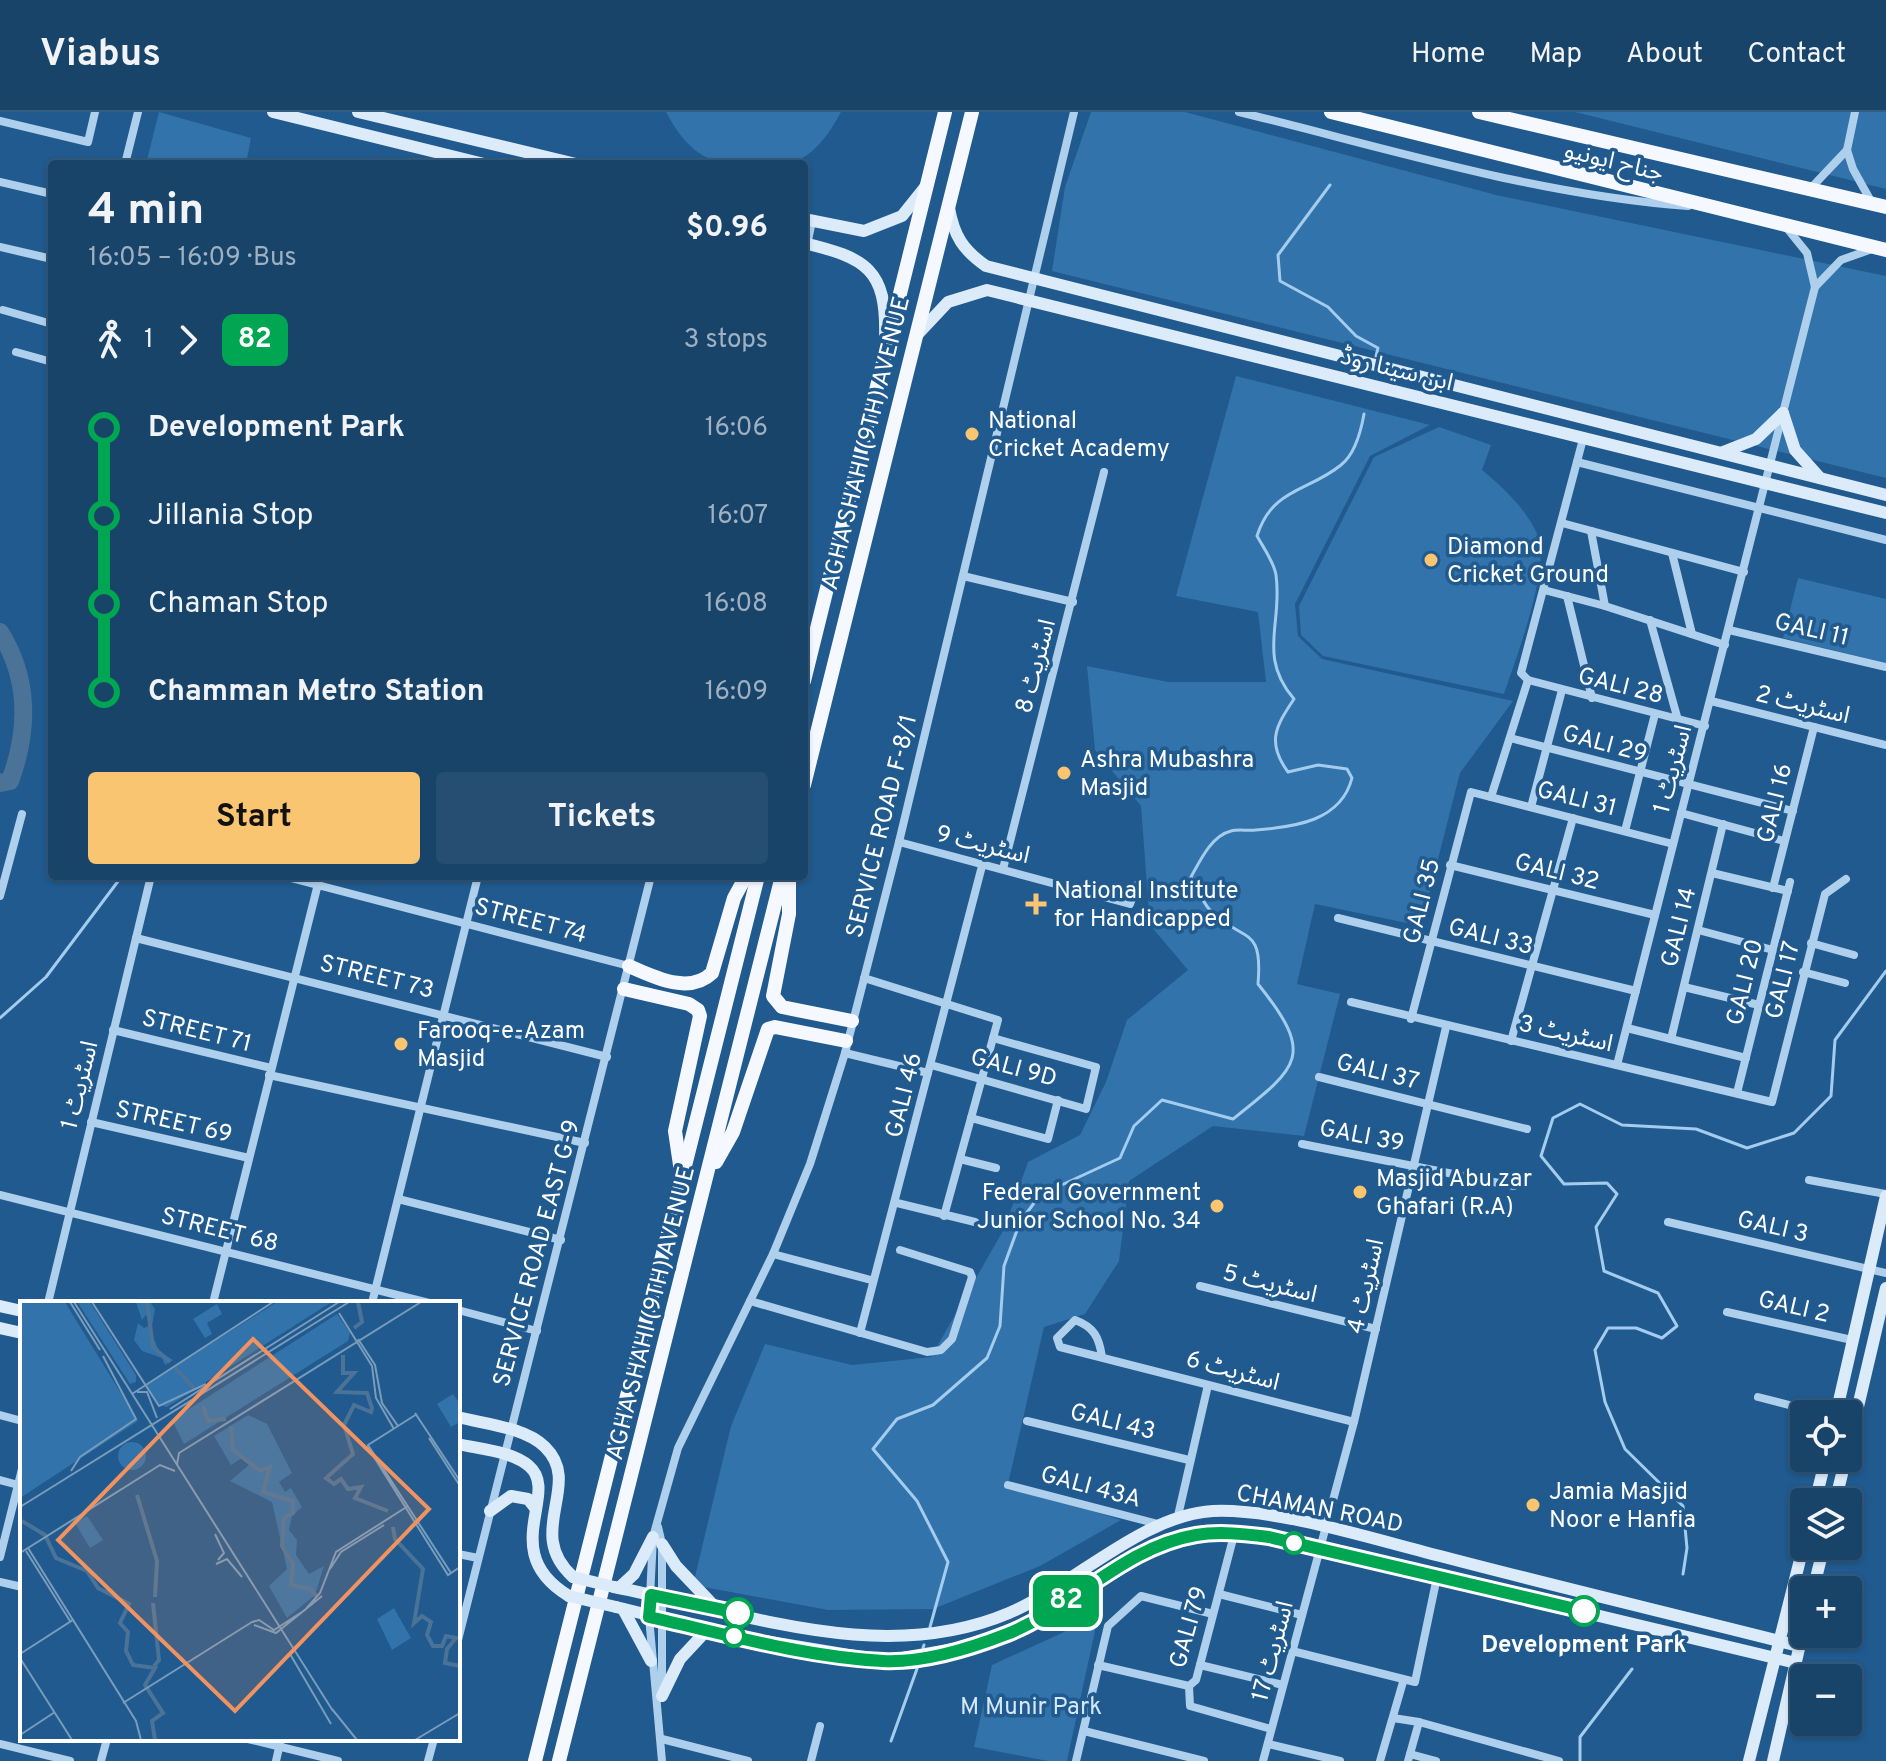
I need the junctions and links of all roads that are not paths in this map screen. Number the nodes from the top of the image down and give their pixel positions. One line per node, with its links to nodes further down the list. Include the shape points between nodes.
1 (95, 112): 12 (street, via 88,142)
2 (138, 112): 15 (street)
3 (273, 112): 14 (street)
4 (358, 112): 16 (street)
5 (972, 112): 21 (main road, AGHA SHAHI (9TH) AVENUE)
6 (1074, 112): 30 (street, SERVICE ROAD F-8/1)
7 (1239, 112): 23 (street, via 1543,187 1617,201)
8 (1331, 112): 23 (main road, جناح ایونیو)
9 (1855, 112): 13 (street)
10 (944, 113): 18 (main road, AGHA SHAHI (9TH) AVENUE)
11 (1483, 113): 19 (main road, جناح ایونیو)
12 (0, 121)
13 (1847, 150): 19 (street); 22 (street, via 1853,169)
14 (445, 159)
15 (126, 160)
16 (559, 160)
17 (0, 182): 20 (street)
18 (927, 184): 24 (street, via 902,216 884,225 864,231); 37 (main road, AGHA SHAHI (9TH) AVENUE)
19 (1810, 189): 22 (main road, جناح ایونیو)
20 (48, 193)
21 (948, 201): 30 (street, ابن سینا روڈ, via 953,231 971,256 986,266); 35 (main road, AGHA SHAHI (9TH) AVENUE)
22 (1879, 205)
23 (1713, 208): 25 (main road, جناح ایونیو)
24 (808, 220)
25 (1784, 226): 28 (main road, جناح ایونیو); 31 (street, via 1807,253)
26 (808, 244): 37 (street, via 843,253 881,285)
27 (0, 247): 29 (street)
28 (1881, 249): 31 (street, via 1841,260)
29 (48, 258)
30 (1035, 280): 32 (street, SERVICE ROAD F-8/1); 41 (street, ابن سینا روڈ)
31 (1815, 287): 39 (street, اسٹریٹ 1)
32 (1029, 301): 35 (street, ابن سینا روڈ, via 987,290 958,297 934,313); 40 (street, ابن سینا روڈ); 55 (street, SERVICE ROAD F-8/1)
33 (3, 310): 34 (street)
34 (48, 323)
35 (913, 338): 74 (main road, AGHA SHAHI (9TH) AVENUE)
36 (16, 352): 38 (street)
37 (885, 352): 64 (main road, AGHA SHAHI (9TH) AVENUE)
38 (48, 361)
39 (1783, 413): 41 (street, via 1756,439); 43 (street, اسٹریٹ 1); 45 (street, via 1795,450)
40 (1583, 439): 42 (street); 46 (street, ابن سینا روڈ)
41 (1721, 452): 43 (street, ابن سینا روڈ)
42 (1577, 462): 48 (street); 50 (street)
43 (1769, 466): 45 (street, ابن سینا روڈ); 46 (street, اسٹریٹ 1)
44 (1104, 472): 58 (street, اسٹریٹ 8)
45 (1821, 479): 47 (street, ابن سینا روڈ)
46 (1765, 483): 48 (street, اسٹریٹ 1); 49 (street, ابن سینا روڈ)
47 (1886, 495)
48 (1759, 508): 52 (street); 54 (street, اسٹریٹ 1)
49 (1886, 513)
50 (1562, 523): 51 (street); 56 (street)
51 (1591, 531): 53 (street); 59 (street)
52 (1886, 540)
53 (1672, 553): 54 (street); 62 (street)
54 (1744, 572): 61 (street, اسٹریٹ 1)
55 (963, 576): 58 (street); 90 (street, SERVICE ROAD F-8/1)
56 (1544, 590): 57 (street); 66 (street, via 1521,673)
57 (1567, 596): 59 (street); 68 (street)
58 (1073, 602): 94 (street, اسٹریٹ 8)
59 (1605, 606): 60 (street)
60 (1650, 620): 62 (street); 71 (street)
61 (1729, 630): 63 (street, اسٹریٹ 1); 65 (street, GALI 11)
62 (1692, 634): 63 (street)
63 (1725, 645): 69 (street, اسٹریٹ 1)
64 (808, 665)
65 (1886, 667)
66 (1528, 680): 67 (street, GALI 28); 75 (street)
67 (1562, 690): 68 (street, GALI 28); 77 (street)
68 (1592, 698): 70 (street, GALI 28)
69 (1711, 701): 72 (street, اسٹریٹ 1); 73 (street, اسٹریٹ 2)
70 (1655, 714): 71 (street, GALI 28); 78 (street)
71 (1678, 720): 72 (street, GALI 28)
72 (1705, 726): 79 (street, اسٹریٹ 1)
73 (1814, 727): 76 (street, اسٹریٹ 2); 83 (street, GALI 16)
74 (810, 736)
75 (1510, 738): 77 (street, GALI 29); 81 (street)
76 (1886, 745)
77 (1546, 748): 78 (street, GALI 29); 82 (street)
78 (1640, 772): 79 (street, GALI 29); 88 (street)
79 (1689, 786): 83 (street, GALI 29); 84 (street, اسٹریٹ 1)
80 (1471, 792): 81 (street, GALI 31); 92 (street, GALI 35)
81 (1491, 797): 82 (street, GALI 31)
82 (1531, 807): 86 (street, GALI 31)
83 (1793, 811): 89 (street, GALI 16)
84 (1681, 813): 87 (street); 91 (street, اسٹریٹ 1)
85 (22, 814): 108 (street)
86 (1573, 818): 88 (street, GALI 31); 107 (street)
87 (1723, 824): 89 (street); 95 (street, GALI 14)
88 (1625, 831): 91 (street, GALI 31)
89 (1784, 841): 106 (street, GALI 16)
90 (899, 842): 93 (street, اسٹریٹ 9); 122 (street, SERVICE ROAD F-8/1)
91 (1673, 844): 109 (street, اسٹریٹ 1)
92 (1450, 865): 107 (street, GALI 32); 114 (street, GALI 35)
93 (982, 866): 94 (street, اسٹریٹ 9); 129 (street, GALI 46)
94 (1003, 869): 105 (street, اسٹریٹ 9, via 1130,904)
95 (1712, 873): 106 (street); 112 (street, GALI 14)
96 (1846, 879): 115 (street, GALI 17, via 1825,894)
97 (150, 880): 113 (street, اسٹریٹ 1)
98 (477, 880): 111 (street)
99 (650, 880): 118 (street, SERVICE ROAD EAST G-9)
100 (744, 880): 118 (main road, via 712,973 696,984 679,983)
101 (757, 880): 161 (main road, AGHA SHAHI (9TH) AVENUE)
102 (781, 880): 162 (main road, AGHA SHAHI (9TH) AVENUE)
103 (789, 880): 132 (main road, via 789,914 773,996 782,1007)
104 (319, 881): 111 (street, STREET 74); 121 (street)
105 (1137, 885)
106 (1773, 888): 116 (street, GALI 20, via 1789,886)
107 (1553, 890): 109 (street, GALI 32); 119 (street)
108 (0, 896)
109 (1655, 915): 126 (street, اسٹریٹ 1)
110 (1338, 918): 114 (street, GALI 33)
111 (466, 923): 118 (street, STREET 74); 130 (street)
112 (1698, 930): 116 (street); 124 (street, GALI 14)
113 (136, 938): 121 (street, STREET 73); 135 (street, اسٹریٹ 1)
114 (1432, 942): 119 (street, GALI 33); 131 (street, GALI 35)
115 (1811, 943): 117 (street); 120 (street, GALI 17)
116 (1773, 950): 128 (street, GALI 20)
117 (1854, 955)
118 (629, 966): 125 (street, SERVICE ROAD EAST G-9)
119 (1532, 967): 126 (street, GALI 33); 138 (street)
120 (1803, 972): 123 (street); 149 (street, GALI 17)
121 (295, 976): 130 (street, STREET 73); 144 (street)
122 (864, 978): 129 (street); 132 (street, SERVICE ROAD F-8/1)
123 (1845, 983)
124 (1684, 987): 128 (street); 137 (street, GALI 14)
125 (624, 989): 140 (street, SERVICE ROAD EAST G-9); 161 (main road, via 689,1004 700,1016 675,1131)
126 (1636, 991): 134 (street, اسٹریٹ 1)
127 (1351, 1002): 131 (street, اسٹریٹ 3)
128 (1759, 1005): 141 (street, GALI 20)
129 (947, 1007): 136 (street, via 998,1020); 143 (street, GALI 46)
130 (443, 1014): 140 (street, STREET 73); 151 (street)
131 (1411, 1019): 133 (street, اسٹریٹ 3)
132 (852, 1021): 139 (street, SERVICE ROAD F-8/1)
133 (1446, 1027): 138 (street, اسٹریٹ 3); 150 (street, اسٹریٹ 4)
134 (1627, 1028): 137 (street); 142 (street, اسٹریٹ 1)
135 (113, 1030): 144 (street, STREET 71); 153 (street, اسٹریٹ 1)
136 (993, 1038): 146 (street); 148 (street, GALI 9D, via 1096,1067 1086,1109)
137 (1671, 1039): 141 (street)
138 (1511, 1041): 142 (street, اسٹریٹ 3)
139 (846, 1047): 143 (street, GALI 9D); 162 (main road, via 768,1029 733,1132); 176 (street, SERVICE ROAD F-8/1, via 810,1164)
140 (607, 1057): 155 (street, SERVICE ROAD EAST G-9)
141 (1746, 1058): 147 (street, GALI 20)
142 (1617, 1065): 147 (street, اسٹریٹ 3)
143 (930, 1069): 146 (street, GALI 9D); 168 (street, GALI 46)
144 (270, 1072): 151 (street, STREET 71); 157 (street)
145 (1319, 1077): 150 (street, GALI 37)
146 (982, 1080): 148 (street, GALI 9D); 152 (street)
147 (1737, 1093): 149 (street, اسٹریٹ 3)
148 (1058, 1100): 152 (street, via 1048,1139)
149 (1772, 1102)
150 (1428, 1104): 154 (street, GALI 37); 159 (street, اسٹریٹ 4)
151 (420, 1110): 155 (street, STREET 71); 167 (street)
152 (971, 1118): 158 (street)
153 (91, 1122): 157 (street, STREET 69); 169 (street, اسٹریٹ 1)
154 (1527, 1129)
155 (585, 1143): 173 (street, SERVICE ROAD EAST G-9)
156 (1302, 1144): 159 (street, GALI 39)
157 (249, 1158): 175 (street)
158 (960, 1159): 160 (street); 170 (street)
159 (1415, 1166): 164 (street, GALI 39); 193 (street, اسٹریٹ 4)
160 (996, 1168)
161 (681, 1174): 275 (main road, AGHA SHAHI (9TH) AVENUE)
162 (706, 1180): 276 (main road, AGHA SHAHI (9TH) AVENUE)
163 (1809, 1180): 166 (street)
164 (1514, 1186)
165 (0, 1195): 169 (street, STREET 68)
166 (1886, 1195): 177 (street)
167 (398, 1199): 173 (street); 182 (street)
168 (897, 1203): 170 (street); 179 (street, GALI 46)
169 (68, 1212): 175 (street, STREET 68); 183 (street, اسٹریٹ 1)
170 (944, 1216): 171 (street)
171 (975, 1222)
172 (1668, 1222): 177 (street, GALI 3)
173 (561, 1240): 194 (street, SERVICE ROAD EAST G-9)
174 (900, 1250): 196 (street, via 970,1272 952,1339 941,1350 927,1352)
175 (226, 1252): 182 (street, STREET 68); 184 (street)
176 (773, 1254): 179 (street); 187 (street, SERVICE ROAD F-8/1)
177 (1868, 1269): 178 (street, GALI 3); 197 (street)
178 (1886, 1273)
179 (871, 1280): 196 (street, GALI 46)
180 (1200, 1286): 193 (street, اسٹریٹ 5)
181 (1886, 1288): 198 (street)
182 (375, 1289): 185 (street); 186 (street, STREET 68)
183 (48, 1301)
184 (214, 1301)
185 (372, 1301)
186 (421, 1301)
187 (750, 1301): 196 (street); 225 (street, SERVICE ROAD F-8/1, via 678,1448)
188 (0, 1306): 189 (street)
189 (20, 1311)
190 (460, 1311): 194 (street)
191 (1727, 1312): 197 (street, GALI 2)
192 (0, 1328): 195 (street)
193 (1376, 1329): 209 (street, اسٹریٹ 4)
194 (537, 1331): 210 (street, SERVICE ROAD EAST G-9)
195 (20, 1333)
196 (860, 1333)
197 (1851, 1344): 198 (street); 202 (street)
198 (1871, 1353): 203 (street)
199 (1102, 1357): 199 (street, اسٹریٹ 6, via 1097,1334 1087,1324 1075,1320 1057,1338 1060,1347); 200 (street, اسٹریٹ 6)
200 (1208, 1385): 209 (street, اسٹریٹ 6); 213 (street)
201 (1758, 1397): 204 (street)
202 (1839, 1400)
203 (1860, 1400)
204 (1790, 1405)
205 (0, 1415): 207 (street)
206 (460, 1418): 210 (street)
207 (20, 1420)
208 (1027, 1421): 213 (street, GALI 43)
209 (1354, 1422): 223 (street, اسٹریٹ 4)
210 (510, 1430): 212 (street, SERVICE ROAD EAST G-9); 234 (street, CHAMAN ROAD, bridge, via 545,1446 554,1459 558,1485 551,1545 557,1563 573,1577)
211 (460, 1444): 212 (street)
212 (504, 1455): 219 (street, via 532,1468); 220 (street, SERVICE ROAD EAST G-9)
213 (1189, 1460): 221 (street)
214 (1822, 1472): 218 (street)
215 (0, 1480): 216 (street)
216 (20, 1485): 227 (street)
217 (1008, 1485): 222 (street, GALI 43A)
218 (1818, 1488)
219 (536, 1509): 220 (street, via 528,1499 511,1496); 238 (street, CHAMAN ROAD, bridge, via 536,1566 548,1583 569,1596)
220 (490, 1511): 229 (street, SERVICE ROAD EAST G-9)
221 (1177, 1521): 222 (street, CHAMAN ROAD); 223 (street, CHAMAN ROAD, via 1208,1511 1240,1510)
222 (1163, 1525): 237 (street, CHAMAN ROAD, via 1011,1612 932,1636 817,1631)
223 (1323, 1528): 226 (street, اسٹریٹ 4); 244 (street, CHAMAN ROAD)
224 (1234, 1533): 226 (street, CHAMAN ROAD); 235 (street, GALI 79); 242 (street, CHAMAN ROAD, via 1196,1535 1158,1547 1010,1633 922,1657 854,1657)
225 (658, 1536): 234 (street); 236 (street, SERVICE ROAD F-8/1); 237 (street, via 676,1566)
226 (1319, 1551): 231 (street, CHAMAN ROAD); 240 (street, اسٹریٹ 17)
227 (1, 1552)
228 (460, 1554): 229 (street)
229 (478, 1558): 243 (street, SERVICE ROAD EAST G-9)
230 (1800, 1560): 244 (street)
231 (1437, 1577): 248 (street, CHAMAN ROAD); 253 (street, via 1417,1678 1411,1684)
232 (0, 1582): 233 (street)
233 (20, 1587)
234 (616, 1588): 236 (street, CHAMAN ROAD)
235 (1219, 1594): 239 (street, GALI 79); 240 (street)
236 (656, 1596): 237 (street, CHAMAN ROAD); 241 (street, SERVICE ROAD F-8/1)
237 (715, 1607)
238 (620, 1608): 241 (street, CHAMAN ROAD); 249 (street)
239 (1213, 1614): 251 (street, via 1141,1596 1108,1626); 252 (street, GALI 79)
240 (1302, 1615): 247 (street, اسٹریٹ 17)
241 (649, 1617): 242 (street, CHAMAN ROAD); 249 (street, SERVICE ROAD F-8/1); 256 (street, SERVICE ROAD F-8/1)
242 (708, 1629): 256 (street, via 680,1659)
243 (460, 1632)
244 (1779, 1641): 245 (street, CHAMAN ROAD); 248 (street)
245 (1790, 1644)
246 (1799, 1648): 250 (street)
247 (1292, 1651): 253 (street); 254 (street, اسٹریٹ 17)
248 (1774, 1657): 250 (street, CHAMAN ROAD); 287 (street)
249 (651, 1661): 256 (street, SERVICE ROAD F-8/1)
250 (1796, 1663): 288 (street)
251 (1098, 1665): 255 (street, GALI 79); 261 (street)
252 (1200, 1665): 254 (street); 255 (street, GALI 79)
253 (1403, 1682): 257 (street)
254 (1283, 1685): 260 (street, اسٹریٹ 17)
255 (1189, 1686): 260 (street, via 1190,1706)
256 (660, 1701): 262 (street, SERVICE ROAD F-8/1)
257 (1393, 1718): 258 (street); 284 (street)
258 (1419, 1722): 269 (street); 286 (street)
259 (820, 1726): 279 (street)
260 (1271, 1729): 267 (street, اسٹریٹ 17)
261 (1084, 1731): 280 (street); 281 (street)
262 (662, 1739): 277 (street, SERVICE ROAD F-8/1); 278 (street)
263 (106, 1741): 271 (street)
264 (433, 1741): 274 (street)
265 (280, 1743): 272 (street); 273 (street)
266 (0, 1744): 268 (street)
267 (1268, 1744): 282 (street, اسٹریٹ 17); 283 (street)
268 (45, 1758): 270 (street)
269 (1409, 1758): 285 (street)
270 (70, 1761)
271 (101, 1761)
272 (276, 1761)
273 (338, 1761)
274 (428, 1761)
275 (535, 1761)
276 (559, 1761)
277 (662, 1761)
278 (748, 1761)
279 (811, 1761)
280 (1076, 1761)
281 (1204, 1761)
282 (1263, 1761)
283 (1340, 1761)
284 (1380, 1761)
285 (1436, 1761)
286 (1559, 1761)
287 (1749, 1761)
288 (1773, 1761)

